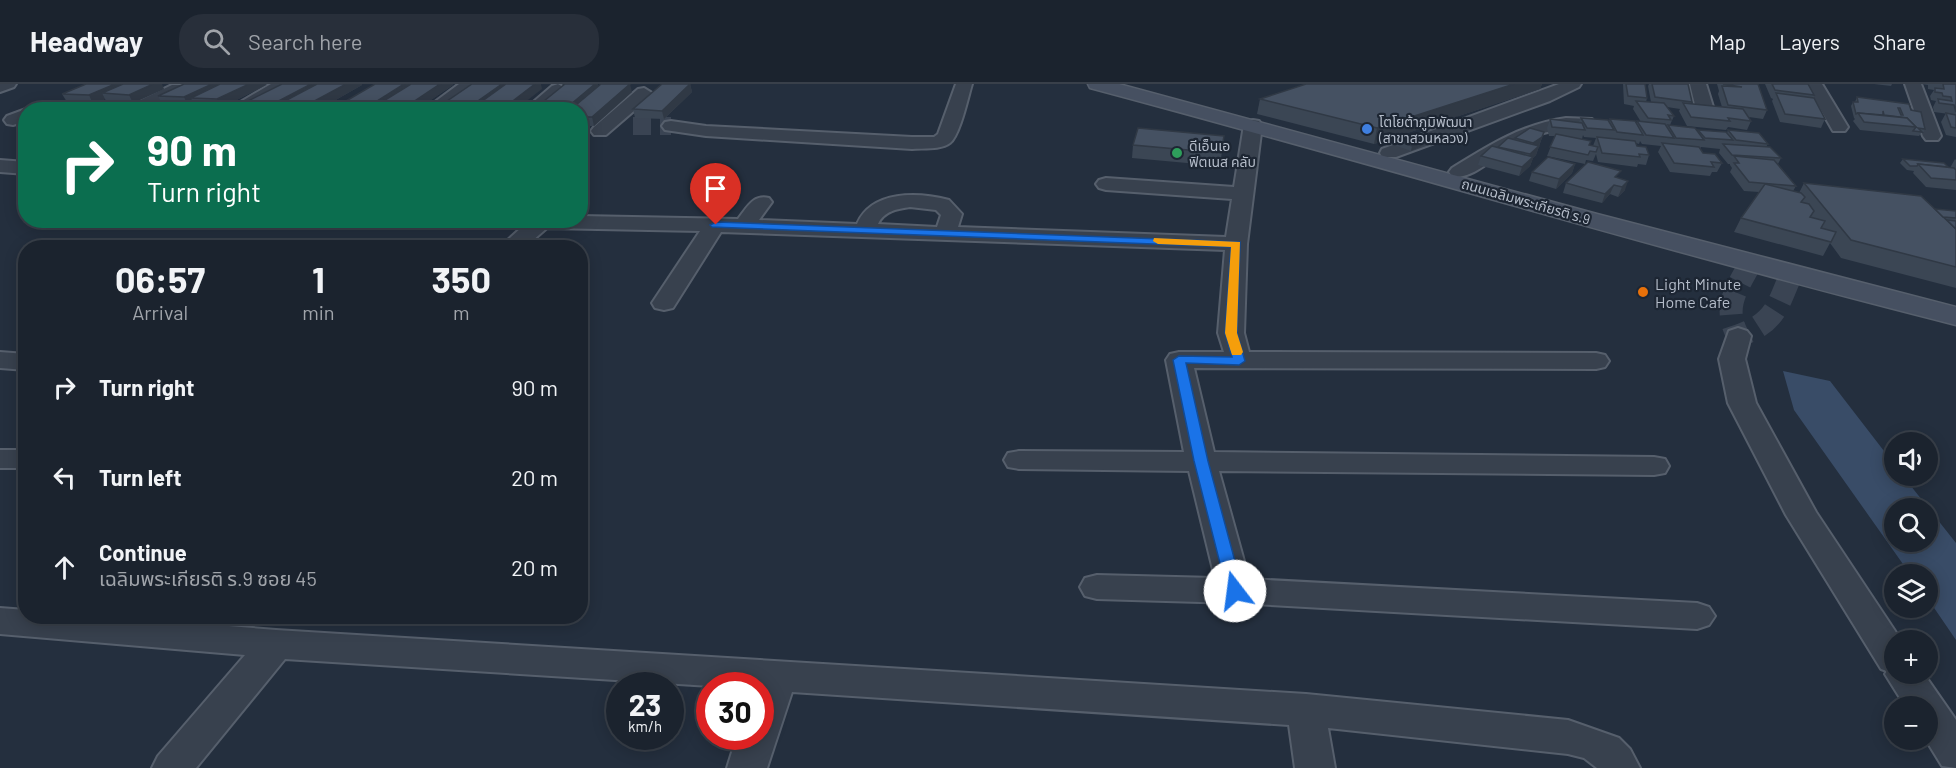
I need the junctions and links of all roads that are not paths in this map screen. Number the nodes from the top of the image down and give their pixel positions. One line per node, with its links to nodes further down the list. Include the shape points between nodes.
1 (8, 84): 10 (street)
2 (964, 84): 26 (street, via 947,134 938,142)
3 (1097, 84): 23 (main road, ถนนเฉลิมพระเกียรติ ร.9)
4 (1126, 84): 30 (main road, ถนนเฉลิมพระเกียรติ ร.9)
5 (1573, 84): 30 (street)
6 (1698, 84): 21 (street)
7 (1814, 84): 24 (street)
8 (1913, 84): 29 (street)
9 (282, 85): 18 (street)
10 (0, 87)
11 (465, 87): 19 (street)
12 (178, 88): 17 (street)
13 (558, 89): 20 (street)
14 (80, 90): 16 (street)
15 (645, 93): 28 (street)
16 (56, 102)
17 (150, 102)
18 (250, 102)
19 (443, 102)
20 (542, 102)
21 (1706, 112)
22 (1602, 124): 33 (street, via 1574,123 1522,132)
23 (1253, 125): 35 (street); 47 (main road, ถนนเฉลิมพระเกียรติ ร.9)
24 (1839, 127)
25 (631, 129): 28 (street)
26 (668, 129)
27 (588, 130): 28 (street)
28 (605, 131)
29 (1932, 136)
30 (1389, 153): 33 (main road, ถนนเฉลิมพระเกียรติ ร.9)
31 (0, 166): 32 (street)
32 (18, 167)
33 (1459, 172): 46 (main road, ถนนเฉลิมพระเกียรติ ร.9)
34 (1106, 184): 35 (street)
35 (1243, 194): 44 (street)
36 (762, 202): 39 (street)
37 (588, 224): 38 (street)
38 (716, 225): 39 (street); 45 (street)
39 (744, 226): 41 (street)
40 (534, 228): 43 (street)
41 (865, 230): 42 (street); 42 (street, via 871,216 884,206 910,201 942,204 952,214)
42 (946, 233): 44 (street)
43 (520, 240)
44 (1236, 244): 51 (street, via 1231,333)
45 (664, 303)
46 (1956, 303)
47 (1956, 316)
48 (1738, 336): 64 (street, via 1732,359 1742,403 1802,515)
49 (0, 360): 50 (street)
50 (18, 361)
51 (1239, 361): 52 (street); 56 (street, via 1179,360)
52 (1596, 361)
53 (0, 459): 54 (street)
54 (18, 459)
55 (1019, 460): 56 (street)
56 (1201, 461): 57 (street); 59 (street)
57 (1654, 466)
58 (1097, 587): 59 (street)
59 (1235, 591): 60 (street)
60 (1697, 616)
61 (0, 621): 62 (street)
62 (18, 622)
63 (36, 624): 65 (street)
64 (1884, 643)
65 (276, 644): 66 (street); 72 (street)
66 (778, 677): 67 (street); 68 (street)
67 (774, 688)
68 (1306, 710): 74 (street); 75 (street, via 1568,737 1595,743)
69 (1938, 726): 71 (street)
70 (753, 750): 73 (street)
71 (1956, 754)
72 (172, 768)
73 (747, 768)
74 (1315, 768)
75 (1620, 768)

